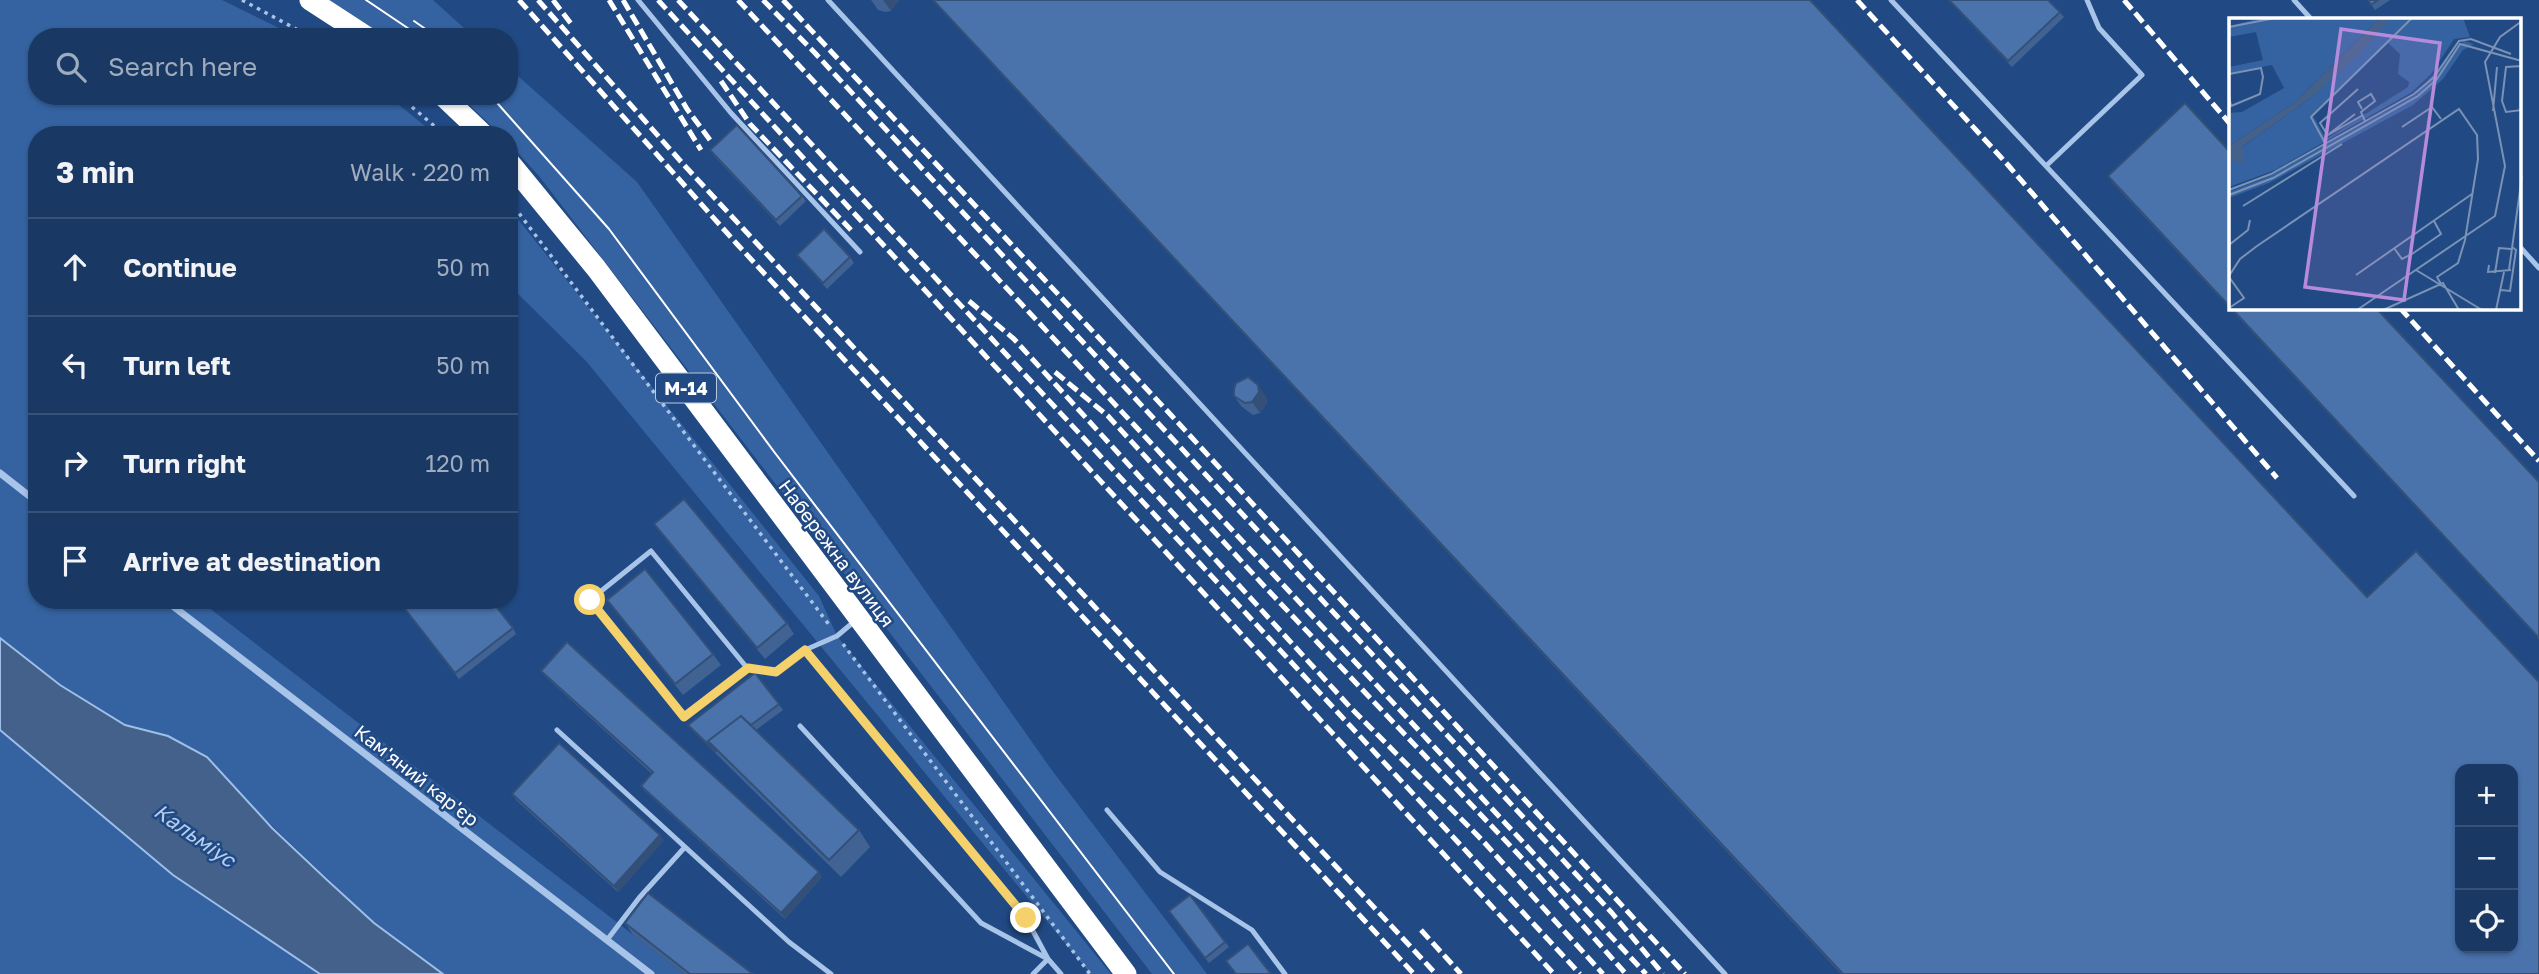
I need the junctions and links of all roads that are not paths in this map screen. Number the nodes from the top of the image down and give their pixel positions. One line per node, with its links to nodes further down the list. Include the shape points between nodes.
1 (310, 0): 8 (highway)
2 (638, 0): 14 (lane, via 730,113)
3 (828, 0): 35 (lane)
4 (1891, 0): 11 (lane)
5 (2087, 0): 11 (lane, via 2099,28 2142,75)
6 (2294, 0): 7 (lane)
7 (2310, 18)
8 (353, 28)
9 (452, 105): 10 (highway)
10 (475, 126)
11 (2046, 166): 18 (lane)
12 (518, 173): 20 (highway, Набережна вулиця / М-14, via 596,268)
13 (2522, 249): 15 (lane)
14 (860, 252)
15 (2539, 268)
16 (0, 473): 17 (street)
17 (28, 495)
18 (2354, 496)
19 (177, 609): 27 (street, Кам'яний кар'єр)
20 (858, 619): 21 (lane, via 837,636); 33 (highway, Набережна вулиця / М-14)
21 (805, 650): 22 (lane, via 776,672); 28 (lane, via 1026,918)
22 (748, 668): 22 (lane, via 684,717 590,600 651,551)
23 (800, 726): 28 (lane, via 981,923)
24 (557, 730): 26 (lane)
25 (1107, 810): 34 (lane, via 1160,872 1252,930)
26 (685, 847): 27 (lane); 30 (lane)
27 (607, 940): 29 (street, Кам'яний кар'єр)
28 (1048, 959): 31 (lane); 32 (lane)
29 (651, 974)
30 (831, 974)
31 (1033, 974)
32 (1061, 974)
33 (1126, 974)
34 (1286, 974)
35 (1725, 974)

